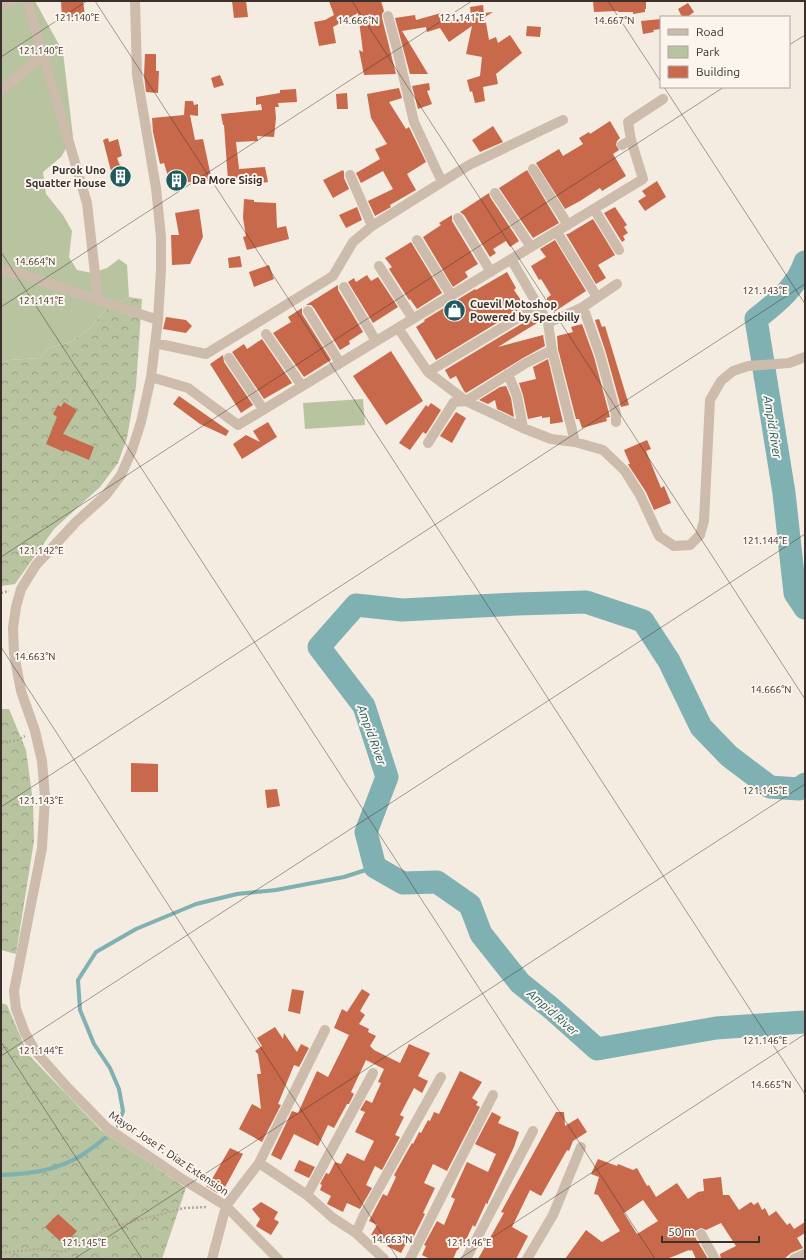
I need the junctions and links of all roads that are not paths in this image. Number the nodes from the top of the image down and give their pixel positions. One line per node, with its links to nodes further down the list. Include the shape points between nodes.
1 (12, 1): 4 (street)
2 (27, 1): 6 (street)
3 (135, 1): 35 (street, Mayor Jose F. Diaz Extension, via 137,75 156,188 161,236)
4 (1, 4)
5 (388, 16): 12 (street, via 414,122)
6 (43, 54): 7 (street); 30 (street, via 87,203)
7 (1, 91)
8 (663, 99): 14 (street, via 628,122 627,143 643,180)
9 (563, 120): 12 (street)
10 (533, 169): 16 (street)
11 (350, 175): 17 (street)
12 (442, 182): 17 (street)
13 (496, 192): 20 (street)
14 (594, 209): 16 (street); 21 (street)
15 (458, 218): 25 (street)
16 (568, 225): 18 (street)
17 (372, 226): 40 (street, via 353,242 333,276 206,354)
18 (557, 232): 20 (street); 29 (street)
19 (417, 240): 28 (street)
20 (531, 247): 22 (street)
21 (619, 250)
22 (511, 260): 25 (street); 31 (street)
23 (379, 266): 34 (street)
24 (1, 270): 30 (street, via 24,275)
25 (491, 272): 28 (street)
26 (617, 284): 29 (street)
27 (344, 287): 39 (street)
28 (451, 295): 34 (street)
29 (597, 297): 32 (street)
30 (98, 300): 35 (street)
31 (538, 306): 36 (street); 45 (street)
32 (583, 307): 36 (street); 51 (street, via 603,365)
33 (308, 311): 44 (street)
34 (413, 319): 37 (street)
35 (158, 320): 40 (street, Mayor Jose F. Diaz Extension)
36 (548, 323): 41 (street)
37 (398, 328): 39 (street); 45 (street)
38 (266, 334): 48 (street)
39 (376, 341): 44 (street)
40 (155, 342): 47 (street, Mayor Jose F. Diaz Extension)
41 (552, 350): 46 (street); 53 (street)
42 (805, 357): 53 (street, via 790,363 748,366 733,371 720,380 710,400 704,521 700,535 690,545 674,546 660,536 625,470 603,450)
43 (229, 358): 50 (street)
44 (340, 363): 48 (street)
45 (428, 372): 49 (street)
46 (508, 374): 49 (street); 52 (street, via 517,396)
47 (151, 377): 50 (street, via 188,388 238,425); 63 (street, Mayor Jose F. Diaz Extension, via 141,422 121,475 106,495 76,522 36,565 21,589 16,607 13,628 14,654 21,691 42,761 45,798 42,848 14,991 16,1009 36,1052 107,1128)
48 (302, 386): 50 (street)
49 (466, 401): 52 (street); 54 (street, via 454,402)
50 (263, 409)
51 (616, 422)
52 (523, 428): 53 (street, via 551,439)
53 (575, 442)
54 (428, 443)
55 (325, 1030): 61 (street)
56 (373, 1073): 62 (street)
57 (441, 1077): 64 (street)
58 (493, 1095): 70 (street)
59 (533, 1131): 71 (street)
60 (581, 1147): 72 (street, via 553,1216)
61 (259, 1163): 62 (street); 63 (street)
62 (308, 1195): 64 (street, via 333,1218)
63 (226, 1206): 67 (street); 68 (street, Mayor Jose F. Diaz Extension)
64 (356, 1232): 69 (street)
65 (701, 1234): 73 (street)
66 (805, 1254): 74 (street)
67 (212, 1259)
68 (278, 1259)
69 (384, 1259)
70 (410, 1259)
71 (466, 1259)
72 (527, 1259)
73 (715, 1259)
74 (794, 1259)

